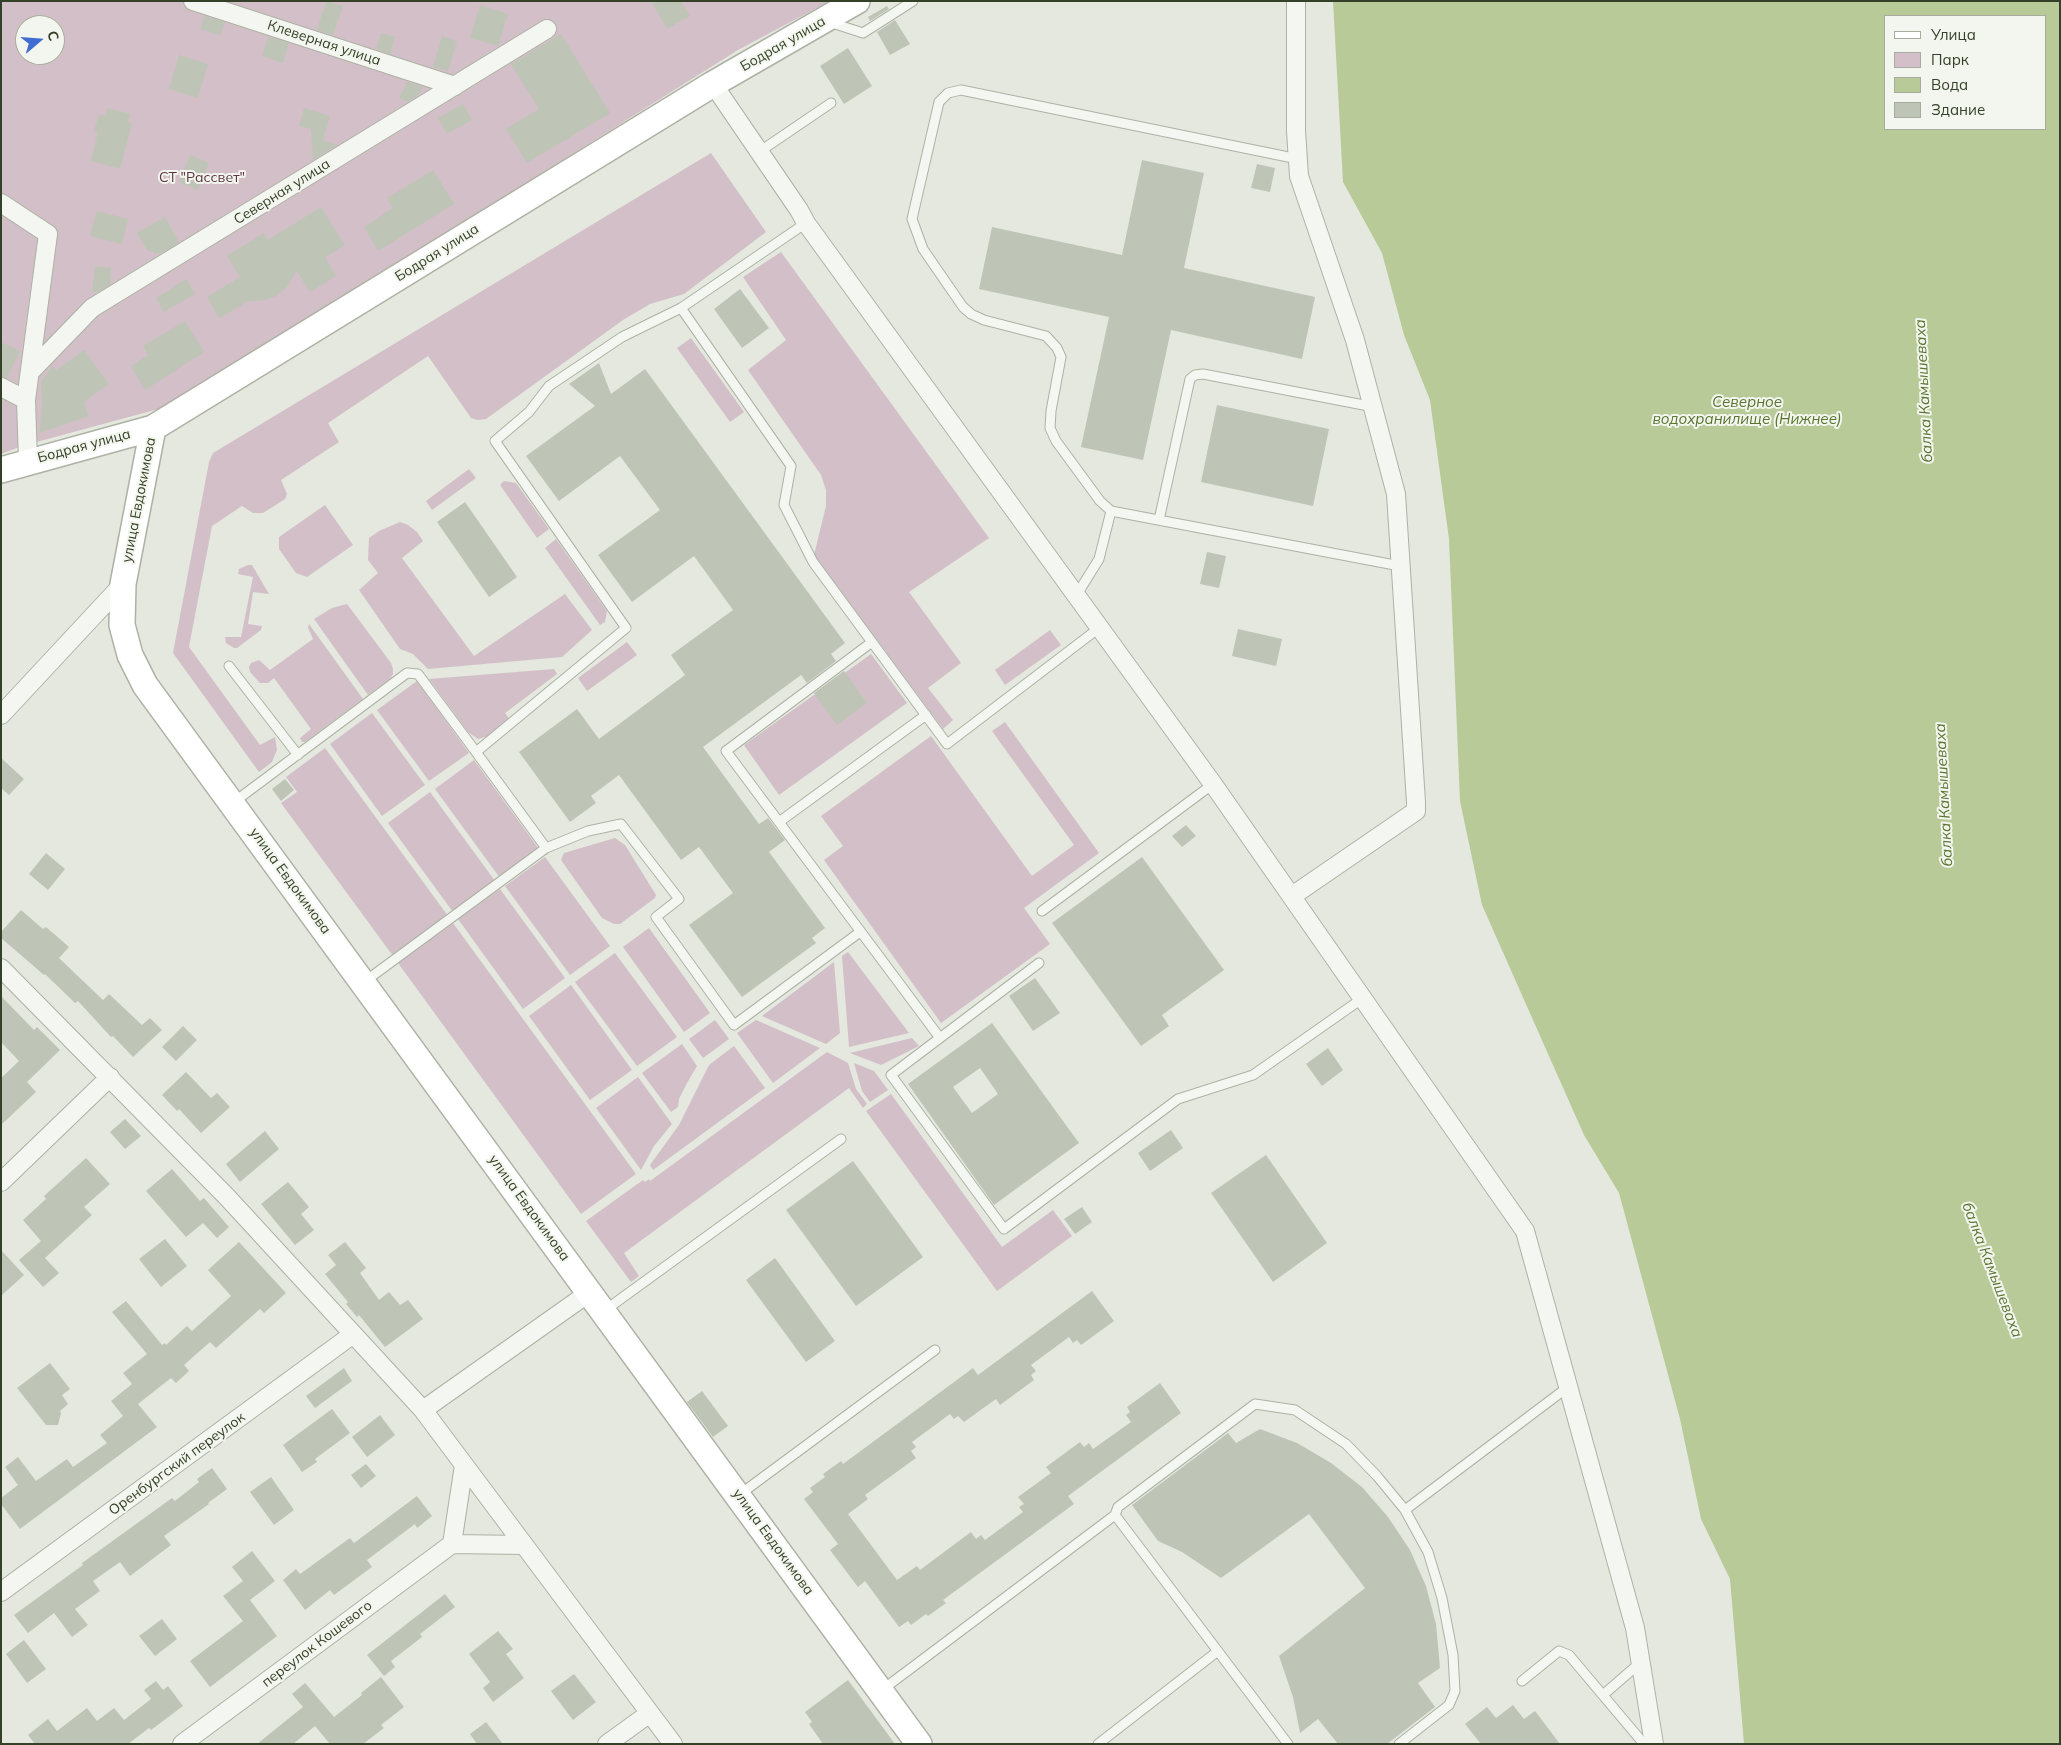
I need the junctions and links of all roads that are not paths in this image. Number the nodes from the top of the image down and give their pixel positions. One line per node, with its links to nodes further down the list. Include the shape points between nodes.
1 (193, 1): 8 (street, Клеверная улица)
2 (858, 1): 5 (main road, Бодрая улица)
3 (913, 1): 5 (lane, via 862,33)
4 (1296, 1): 11 (street)
5 (824, 20): 7 (main road, Бодрая улица)
6 (547, 29): 8 (street, Северная улица)
7 (713, 84): 10 (street); 19 (main road, Бодрая улица)
8 (455, 86): 15 (street, Северная улица, via 92,308)
9 (831, 103): 10 (lane)
10 (759, 152): 13 (street)
11 (1298, 159): 18 (street, via 1299,176 1356,340); 22 (lane, via 961,90 948,93 939,102 912,220 923,249 971,314 1046,336 1057,348 1061,357 1050,428 1100,501)
12 (1, 203): 15 (street, via 48,234)
13 (806, 223): 14 (lane); 26 (street)
14 (681, 308): 28 (lane, via 791,466 784,505 813,562); 32 (lane, via 622,337 549,386 529,412 494,441 626,628)
15 (30, 372): 17 (street)
16 (1, 387): 17 (street)
17 (26, 400): 20 (street)
18 (1374, 407): 23 (lane, via 1194,374 1190,379); 24 (street, via 1396,494)
19 (153, 428): 20 (main road, Бодрая улица); 25 (main road, улица Евдокимова)
20 (28, 461): 21 (main road, Бодрая улица)
21 (1, 470)
22 (1111, 511): 23 (lane); 26 (lane, via 1099,559)
23 (1160, 520): 24 (lane)
24 (1400, 566): 38 (street, via 1416,811)
25 (123, 584): 30 (street); 35 (main road, улица Евдокимова, via 122,625 130,655 145,685)
26 (1076, 596): 27 (street)
27 (1099, 628): 31 (lane, via 947,744); 34 (street)
28 (872, 642): 31 (lane); 36 (lane, via 726,751)
29 (229, 666): 33 (lane)
30 (1, 715)
31 (926, 715): 36 (lane)
32 (476, 752): 33 (lane, via 418,674 407,674); 37 (lane)
33 (298, 756): 35 (lane)
34 (1213, 784): 38 (street); 39 (lane)
35 (233, 803): 43 (main road, улица Евдокимова)
36 (779, 822): 40 (lane)
37 (546, 848): 40 (lane, via 621,824 679,898 656,917 734,1025); 43 (lane)
38 (1292, 896): 44 (street)
39 (1042, 911)
40 (860, 932): 45 (lane)
41 (1039, 963): 45 (lane)
42 (1, 968): 46 (street)
43 (364, 982): 49 (main road, улица Евдокимова)
44 (1363, 998): 45 (lane, via 1253,1075 1178,1099 1004,1229 891,1075); 52 (street, via 1525,1231)
45 (940, 1038)
46 (110, 1077): 48 (street); 50 (street, via 227,1197)
47 (841, 1139): 49 (lane)
48 (1, 1182)
49 (597, 1301): 53 (street); 55 (main road, улица Евдокимова)
50 (352, 1335): 53 (street); 60 (street, Оренбургский переулок)
51 (935, 1350): 55 (lane)
52 (1568, 1387): 56 (lane); 62 (street, via 1635,1628)
53 (423, 1410): 54 (street)
54 (464, 1465): 58 (street); 59 (street)
55 (739, 1495): 64 (main road, улица Евдокимова)
56 (1405, 1510): 57 (lane, via 1346,1444 1295,1410 1255,1404 1118,1507); 73 (lane, via 1428,1552 1442,1598 1453,1655 1455,1691 1449,1704)
57 (1115, 1515): 61 (lane); 64 (lane)
58 (452, 1544): 59 (street); 67 (street, переулок Кошевого)
59 (524, 1545): 66 (street)
60 (1, 1592)
61 (1218, 1651): 71 (lane); 72 (lane)
62 (1641, 1662): 65 (lane); 75 (street)
63 (1522, 1681): 65 (lane, via 1559,1651 1569,1655)
64 (882, 1691): 70 (main road, улица Евдокимова)
65 (1603, 1695): 74 (lane)
66 (650, 1713): 68 (street); 69 (street)
67 (182, 1744)
68 (607, 1744)
69 (673, 1744)
70 (919, 1744)
71 (1098, 1744)
72 (1288, 1744)
73 (1399, 1744)
74 (1644, 1744)
75 (1654, 1744)

